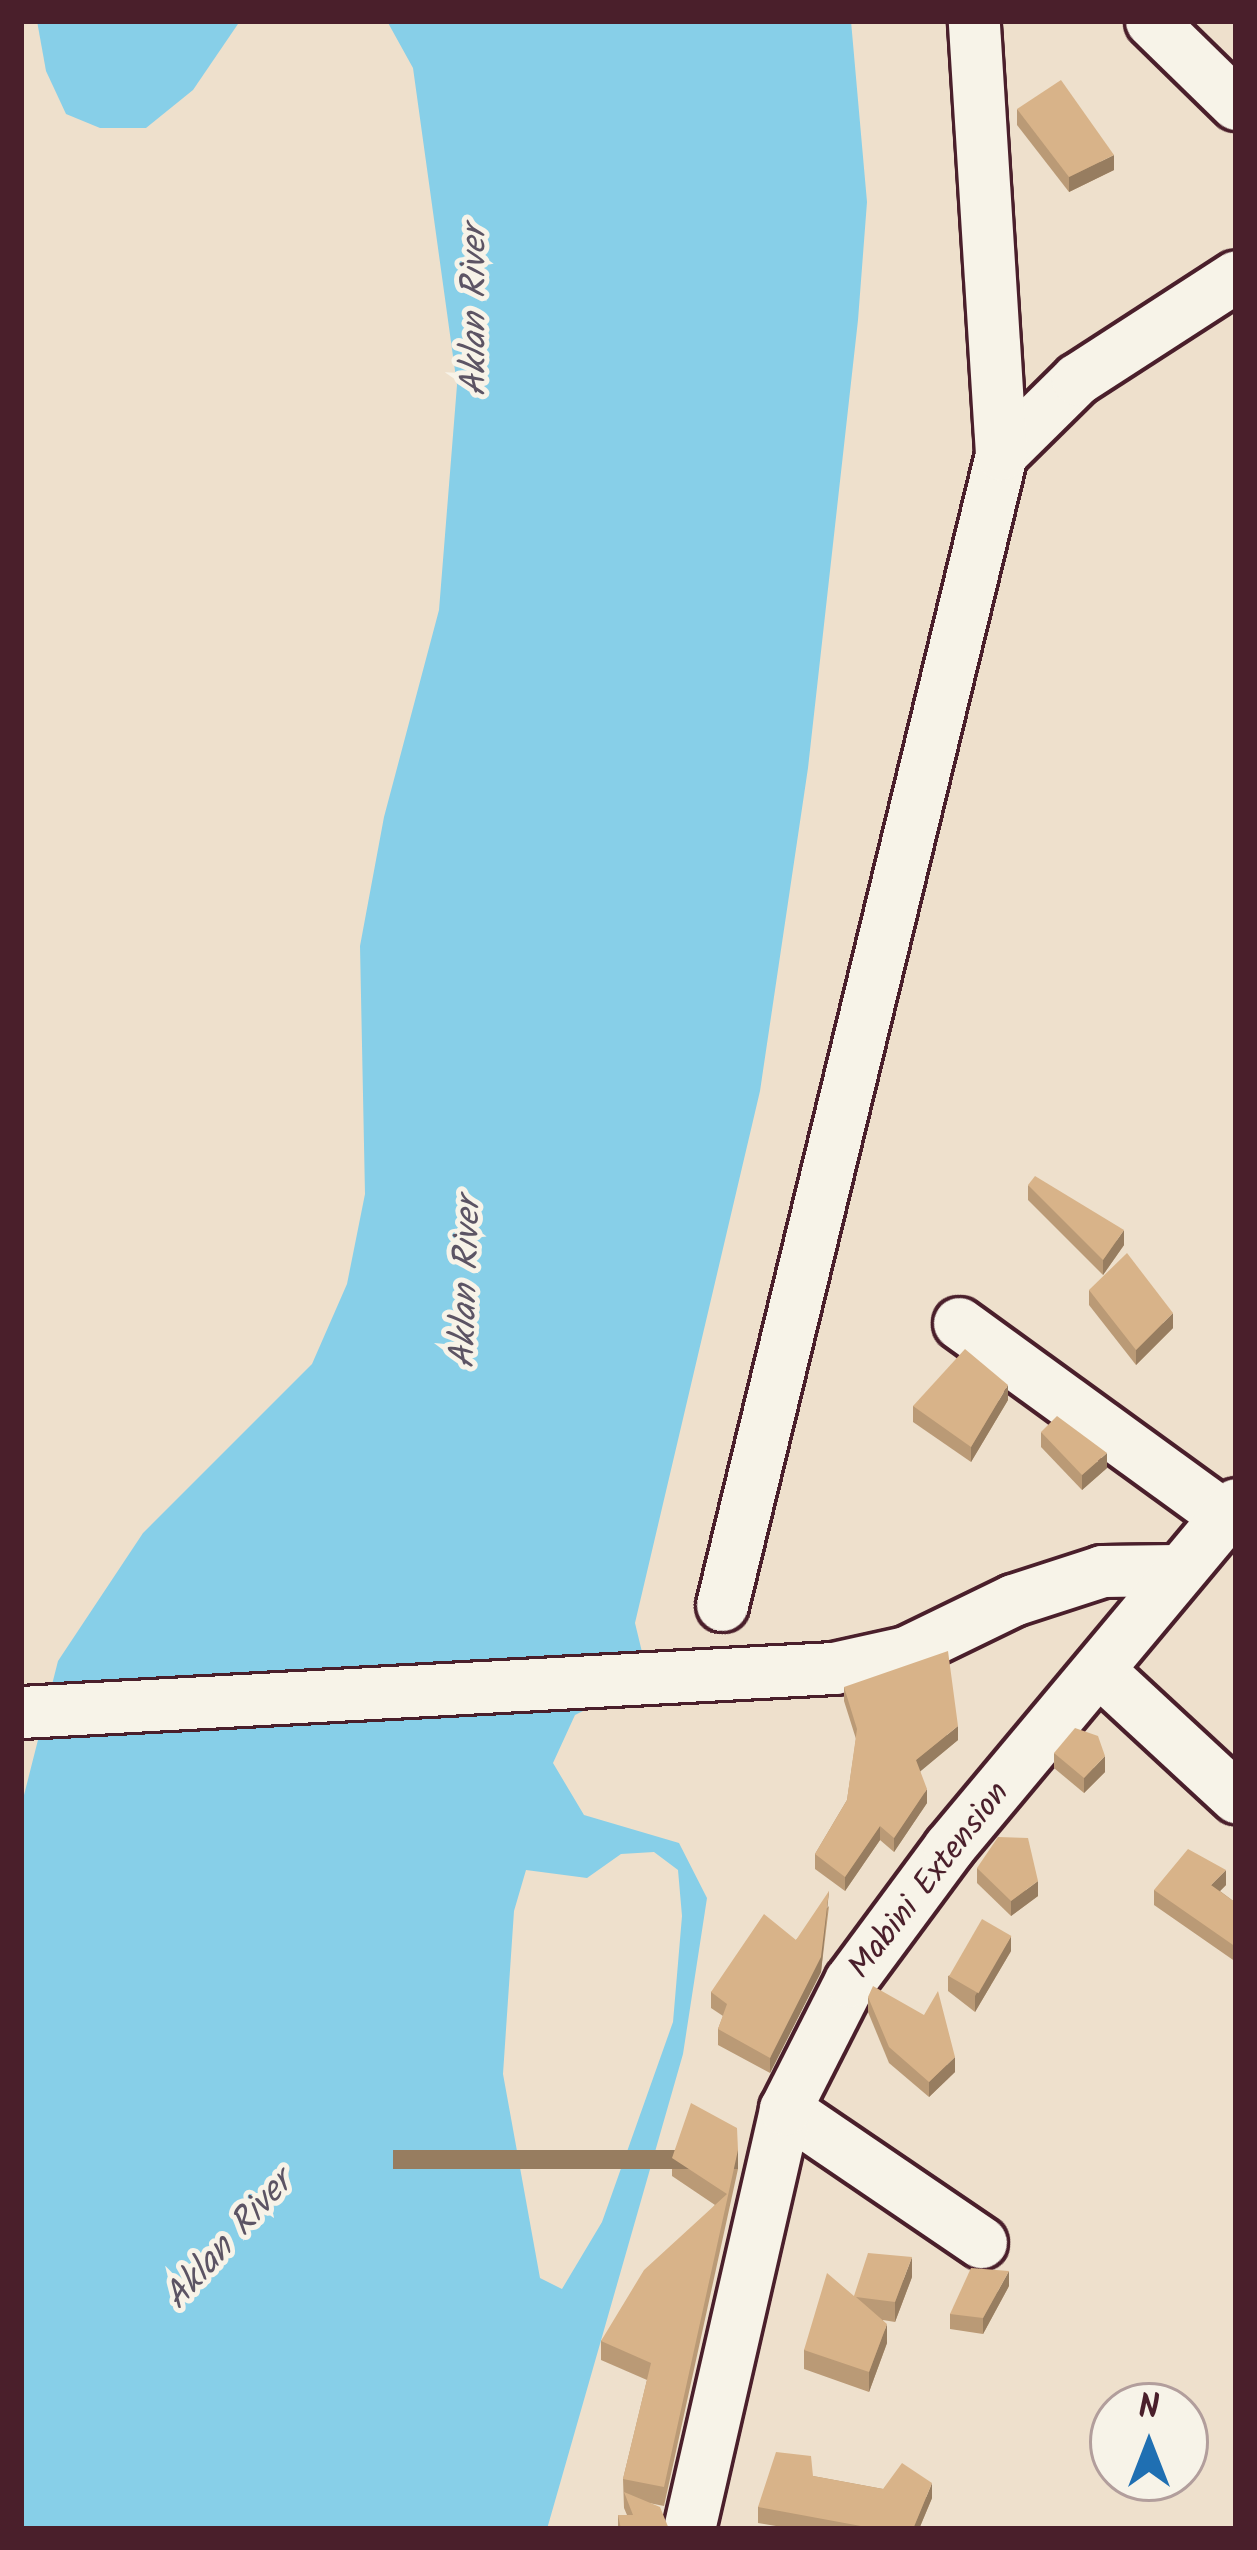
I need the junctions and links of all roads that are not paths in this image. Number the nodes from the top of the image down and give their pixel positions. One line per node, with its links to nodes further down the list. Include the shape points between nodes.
1 (974, 21): 5 (street)
2 (1151, 21): 3 (street)
3 (1236, 104)
4 (1236, 276): 5 (street, via 1077,380)
5 (1000, 454): 9 (street)
6 (958, 1323): 7 (street)
7 (1231, 1511): 8 (street, Mabini Extension)
8 (1177, 1570): 10 (street, Mabini Extension); 11 (street, via 1102,1571 888,1656 834,1668)
9 (722, 1605)
10 (1102, 1673): 12 (street); 13 (street, Mabini Extension, via 949,1847 850,1981)
11 (21, 1712)
12 (1236, 1797)
13 (785, 2108): 14 (street); 15 (street, Mabini Extension)
14 (981, 2242)
15 (689, 2529)

